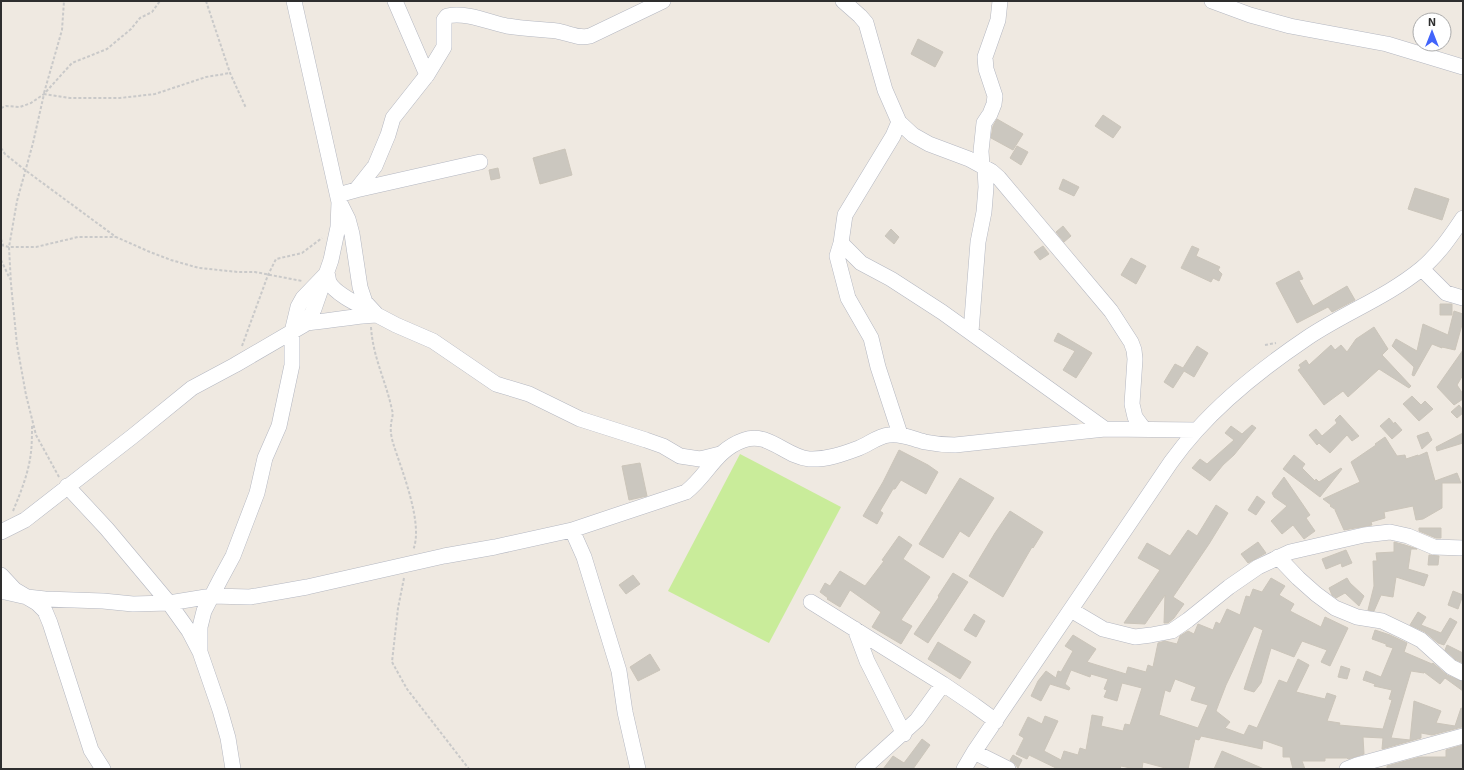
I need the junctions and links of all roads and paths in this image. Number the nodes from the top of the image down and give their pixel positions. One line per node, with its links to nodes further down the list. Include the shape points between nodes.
1 (64, 1): 13 (path, via 62,30)
2 (160, 1): 13 (path, via 152,12 140,18 131,29 107,48 72,63)
3 (206, 1): 11 (path)
4 (294, 1): 22 (street)
5 (395, 1): 12 (street)
6 (663, 1): 12 (street, via 582,38 557,31 507,26 480,18 447,16 444,20 444,47)
7 (842, 1): 16 (street, via 866,24 885,90)
8 (1000, 1): 19 (street, via 998,20 985,56 986,69 995,96 990,114 984,123 980,151)
9 (1212, 1): 10 (street, via 1290,26 1387,44)
10 (1463, 67)
11 (230, 73): 13 (path, via 206,76 155,94 70,98); 15 (path)
12 (427, 75): 21 (street, via 393,118 375,166)
13 (44, 94): 14 (path, via 20,107); 20 (path)
14 (1, 108)
15 (246, 108)
16 (899, 122): 19 (street, via 928,144); 27 (street, via 845,215)
17 (1, 148): 20 (path)
18 (480, 162): 21 (street)
19 (983, 167): 39 (street, via 986,187 978,242); 43 (street, via 999,178 1106,305 1131,342 1135,358 1132,404 1135,417)
20 (25, 170): 25 (path); 29 (path)
21 (356, 190): 22 (street)
22 (338, 198): 24 (street); 36 (street, via 352,234 360,287 365,302)
23 (1463, 218): 31 (street, via 1446,243)
24 (338, 227): 32 (path, via 302,253 276,259); 33 (street, via 334,248)
25 (116, 237): 29 (path, via 78,237 36,247); 32 (path, via 171,260 199,268)
26 (1, 239): 28 (path)
27 (841, 242): 39 (street, via 861,263 891,279); 45 (street, via 837,256 848,298 871,338)
28 (2, 245): 29 (path)
29 (9, 247): 34 (path)
30 (1, 260): 34 (path)
31 (1422, 269): 35 (street, via 1446,293); 44 (street, via 1266,366)
32 (268, 275): 33 (path); 40 (path)
33 (322, 278): 36 (street, via 334,289); 37 (street, via 314,309); 38 (street, via 303,298)
34 (11, 281): 41 (path, via 17,345)
35 (1463, 298)
36 (374, 315): 37 (street); 46 (street, via 434,341 496,384 529,394 580,419 663,446 680,456 700,459); 53 (path, via 372,334 377,364 393,411 391,432 415,523 414,549)
37 (307, 323): 38 (street)
38 (292, 332): 40 (street); 56 (street, via 292,365 279,426 265,458 257,493 233,556)
39 (971, 332): 42 (street)
40 (235, 365): 47 (street, via 192,388)
41 (32, 421): 47 (path, via 36,435 59,478); 48 (path, via 30,459 19,498)
42 (1105, 429): 43 (street); 45 (street, via 955,445 928,442)
43 (1144, 429): 44 (street)
44 (1196, 430): 60 (street, via 1171,462)
45 (900, 434): 46 (street, via 888,435 859,448 820,459 807,459 760,438 745,439)
46 (720, 454): 49 (street, via 696,485 686,492)
47 (67, 486): 50 (street, via 25,520); 59 (street)
48 (12, 512)
49 (572, 530): 53 (street); 72 (street, via 584,557 619,671)
50 (1, 532)
51 (1463, 548): 52 (street, via 1434,547 1408,536 1390,532 1345,539)
52 (1278, 557): 60 (street, via 1258,567 1172,631 1135,637 1103,629); 63 (street, via 1298,578 1335,608 1357,617 1382,621 1406,632 1421,640 1451,667)
53 (406, 566): 56 (street, via 250,597); 71 (path, via 392,662 407,689)
54 (1, 575): 57 (street, via 14,590)
55 (1, 591): 57 (street)
56 (212, 596): 59 (street); 62 (street, via 204,611 200,627)
57 (27, 597): 59 (street, via 103,600 133,604); 69 (street, via 45,611 91,750)
58 (810, 602): 61 (street)
59 (169, 603): 62 (street)
60 (1071, 610): 65 (street)
61 (855, 629): 64 (street); 66 (street, via 866,661)
62 (200, 652): 70 (street, via 228,738)
63 (1463, 673)
64 (943, 684): 65 (street); 66 (street)
65 (996, 721): 68 (street)
66 (904, 734): 73 (street)
67 (1463, 736): 76 (street)
68 (974, 752): 74 (street); 75 (street)
69 (103, 769)
70 (233, 769)
71 (469, 769)
72 (638, 769)
73 (863, 769)
74 (964, 769)
75 (1008, 769)
76 (1347, 769)

